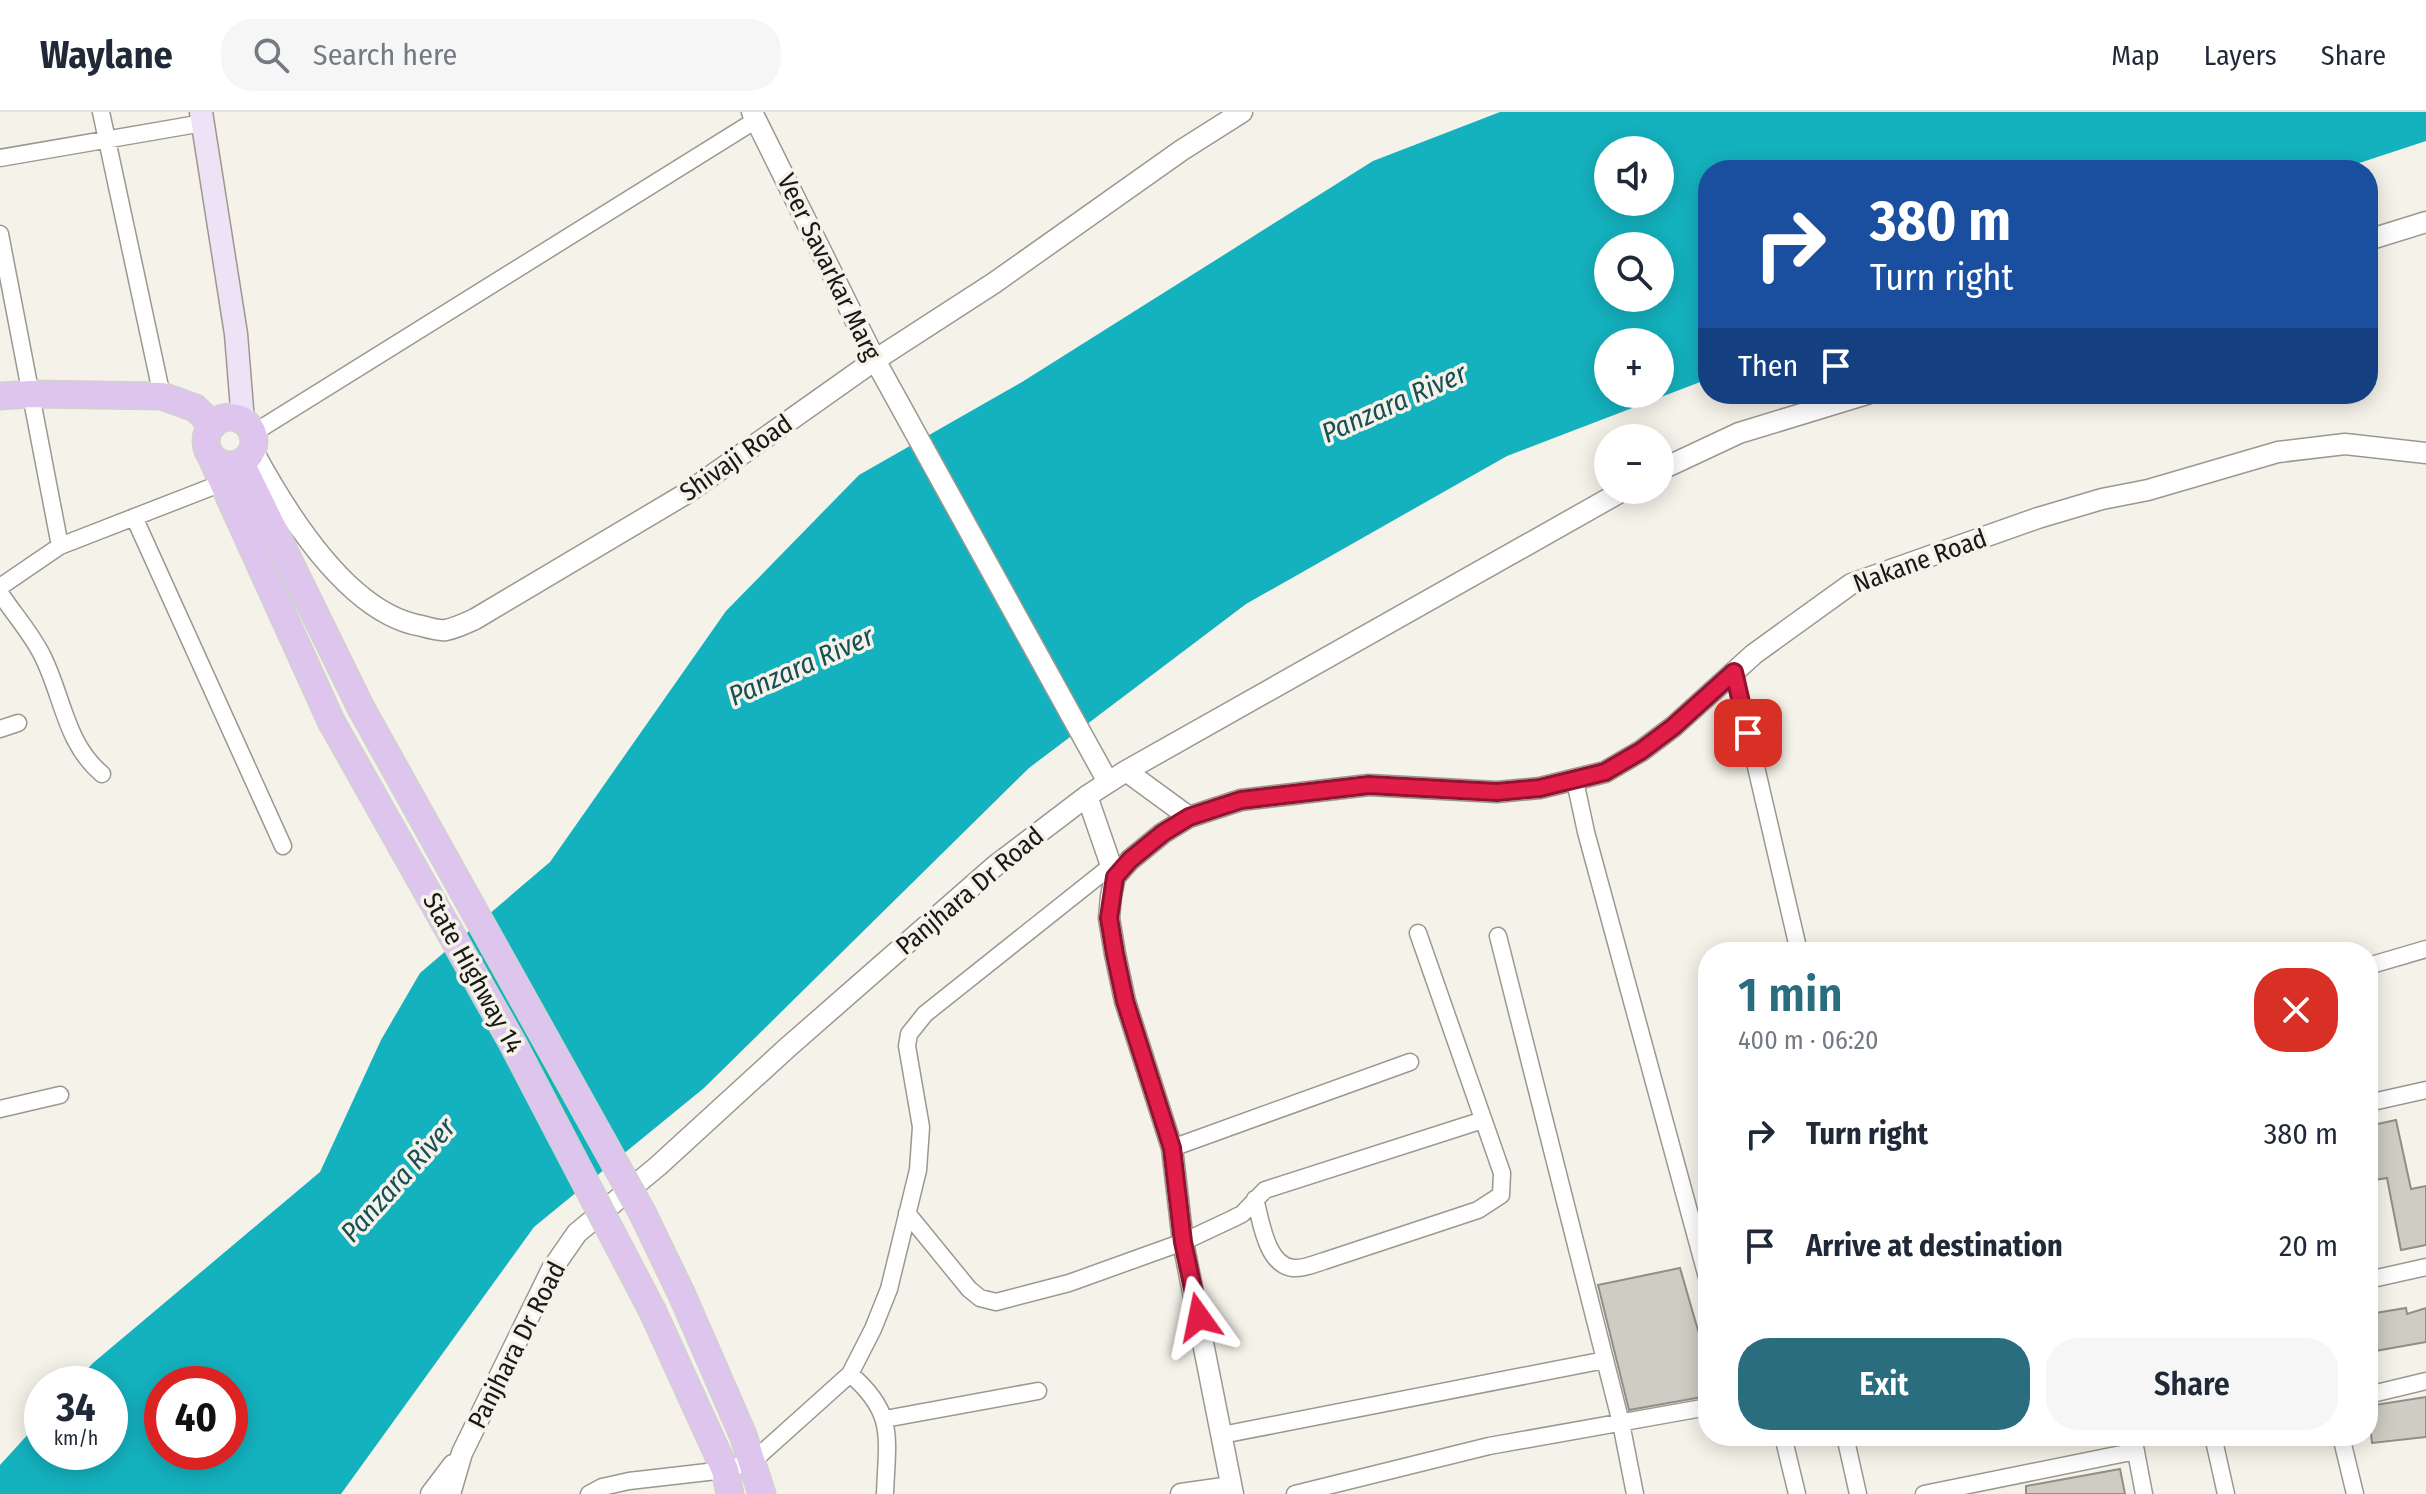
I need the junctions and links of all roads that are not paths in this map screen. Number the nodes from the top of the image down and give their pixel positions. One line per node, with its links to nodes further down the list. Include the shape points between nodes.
1 (101, 112): 5 (street)
2 (1242, 112): 10 (street, Shivaji Road)
3 (754, 116): 10 (street, Veer Savarkar Marg); 16 (street)
4 (202, 118): 5 (street); 16 (main road)
5 (107, 139): 6 (street); 13 (street)
6 (0, 158)
7 (2426, 222): 9 (street)
8 (0, 234): 11 (street)
9 (2378, 237)
10 (875, 360): 16 (street, Shivaji Road, via 687,493 475,619 445,630 410,624 364,600 280,502); 31 (street, Veer Savarkar Marg)
11 (31, 394): 12 (main road); 13 (main road); 23 (street)
12 (0, 396)
13 (162, 396): 15 (main road, via 195,408)
14 (1834, 404): 19 (street, via 1739,433)
15 (213, 425): 16 (main road, via 228,417); 18 (main road, via 207,439)
16 (247, 442): 18 (main road, via 224,464); 70 (main road, State Highway 14, bridge, via 361,708 642,1212)
17 (2426, 453): 25 (street, Nakane Road, via 2345,444 2278,452 2038,518 1851,584)
18 (210, 454): 20 (main road, State Highway 14)
19 (1674, 463)
20 (222, 483): 22 (street); 71 (main road, State Highway 14, bridge, via 331,721 513,1044 653,1312)
21 (1599, 504): 28 (street, Panjhara Dr Road)
22 (134, 517): 23 (street); 34 (street)
23 (60, 546): 24 (street)
24 (0, 590): 29 (street, via 41,653 85,760)
25 (1734, 672): 30 (street, Nakane Road, via 1641,751 1605,772); 38 (street)
26 (18, 723): 27 (street)
27 (0, 729)
28 (1126, 771): 31 (street, Panjhara Dr Road); 33 (street)
29 (102, 774)
30 (1575, 781): 33 (street, Nakane Road, via 1497,792 1369,785 1241,800); 51 (street)
31 (1108, 782): 32 (street, Panjhara Dr Road)
32 (1087, 796): 35 (street); 69 (street, Panjhara Dr Road, via 995,866 577,1233 552,1269)
33 (1189, 817): 35 (street, Nakane Road)
34 (283, 846)
35 (1113, 872): 47 (street, via 1109,918 1125,1001); 49 (street, via 925,1014 909,1034 909,1067 921,1127)
36 (1418, 933): 46 (street)
37 (1498, 936): 54 (street)
38 (1797, 942)
39 (2426, 949): 40 (street)
40 (2378, 963)
41 (1410, 1062): 47 (street)
42 (2426, 1090): 44 (street)
43 (60, 1095): 45 (street)
44 (2378, 1101)
45 (0, 1109)
46 (1483, 1120): 48 (street, via 1265,1190); 48 (street, via 1504,1186 1501,1195 1478,1210 1291,1268 1281,1265 1269,1246)
47 (1172, 1148): 50 (street)
48 (1255, 1199): 50 (street, via 1242,1214)
49 (907, 1213): 50 (street, via 969,1289 996,1302 1069,1283); 55 (street, via 889,1289)
50 (1183, 1242): 62 (street)
51 (1698, 1244)
52 (2426, 1267): 53 (street)
53 (2378, 1278)
54 (1605, 1360): 61 (street); 62 (street)
55 (850, 1374): 60 (street, via 867,1388); 70 (street)
56 (2426, 1381): 58 (street)
57 (1038, 1391): 60 (street)
58 (2378, 1393)
59 (1698, 1409): 61 (street)
60 (885, 1419): 80 (street)
61 (1621, 1423): 73 (street, via 1489,1446); 83 (street)
62 (1222, 1435): 75 (street)
63 (1785, 1446): 84 (street)
64 (1847, 1446): 85 (street)
65 (2128, 1446): 74 (street)
66 (2135, 1446): 87 (street)
67 (2215, 1446): 88 (street)
68 (2343, 1446): 89 (street)
69 (462, 1453): 76 (street, Panjhara Dr Road); 77 (street, Panjhara Dr Road)
70 (753, 1461): 71 (street); 79 (main road, State Highway 14)
71 (728, 1482): 72 (street)
72 (630, 1488): 78 (street, via 602,1487)
73 (1342, 1488): 82 (street)
74 (1976, 1489): 86 (street)
75 (1232, 1491): 81 (street)
76 (431, 1494)
77 (450, 1494)
78 (589, 1494)
79 (762, 1494)
80 (885, 1494)
81 (1181, 1494)
82 (1295, 1494)
83 (1635, 1494)
84 (1797, 1494)
85 (1858, 1494)
86 (1924, 1494)
87 (2144, 1494)
88 (2226, 1494)
89 (2355, 1494)

